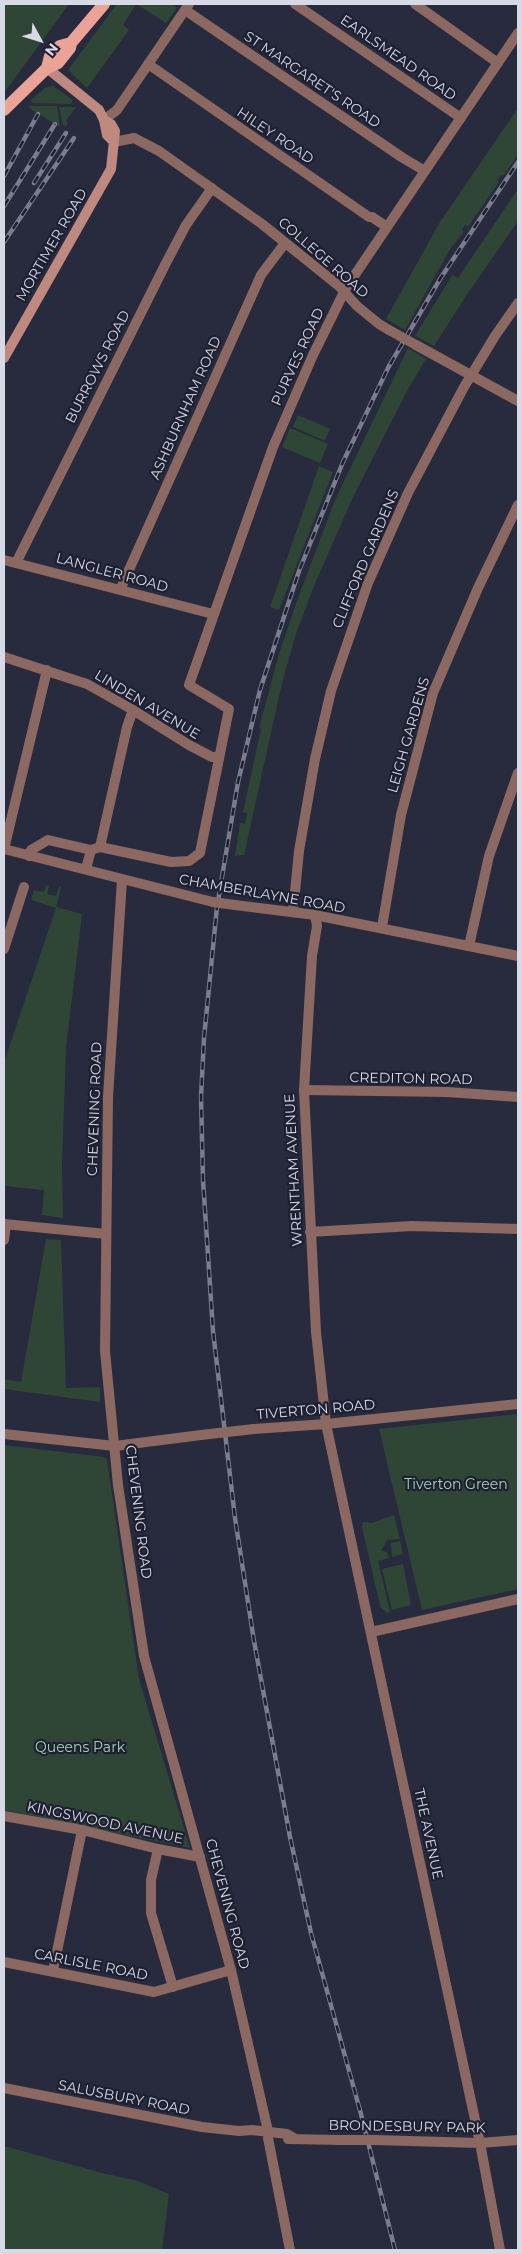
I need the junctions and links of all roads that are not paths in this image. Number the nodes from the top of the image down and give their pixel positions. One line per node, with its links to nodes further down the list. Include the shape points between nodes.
1 (104, 4): 8 (main road, via 71,43 60,46 50,56)
2 (295, 4): 10 (street, EARLSMEAD ROAD)
3 (415, 4): 6 (street)
4 (187, 7): 7 (street); 13 (street, ST MARGARET'S ROAD)
5 (518, 33): 6 (street, PURVES ROAD)
6 (498, 63): 10 (street, PURVES ROAD)
7 (148, 64): 11 (street, via 118,110); 15 (street, HILEY ROAD)
8 (47, 68): 9 (main road); 11 (main road, via 88,100)
9 (4, 110)
10 (461, 118): 13 (street, PURVES ROAD)
11 (104, 120): 12 (main road, via 115,132)
12 (114, 142): 14 (street, COLLEGE ROAD, via 130,137 139,139); 19 (main road, MORTIMER ROAD, via 112,168 108,176)
13 (425, 171): 15 (street, PURVES ROAD)
14 (212, 188): 16 (street, COLLEGE ROAD); 24 (street, BURROWS ROAD, via 186,225 166,263)
15 (387, 227): 17 (street, PURVES ROAD)
16 (286, 243): 17 (street, COLLEGE ROAD); 25 (street, ASHBURNHAM ROAD, via 258,282)
17 (344, 292): 20 (street, COLLEGE ROAD, bridge, via 389,330); 26 (street, PURVES ROAD, via 273,446)
18 (518, 304): 20 (street, CLIFFORD GARDENS)
19 (4, 358)
20 (470, 376): 21 (street, COLLEGE ROAD); 38 (street, CLIFFORD GARDENS, via 408,493 348,637 315,759 299,851)
21 (518, 401)
22 (518, 505): 40 (street, LEIGH GARDENS, via 433,693 401,815)
23 (4, 560): 24 (street, LANGLER ROAD)
24 (16, 563): 25 (street, LANGLER ROAD)
25 (120, 590): 26 (street, LANGLER ROAD)
26 (213, 614): 30 (street, PURVES ROAD, via 189,685 229,709)
27 (4, 657): 28 (street, LINDEN AVENUE)
28 (48, 670): 29 (street, LINDEN AVENUE, via 87,684); 33 (street)
29 (133, 710): 30 (street, LINDEN AVENUE, via 189,746 212,758); 32 (street)
30 (219, 757): 32 (street, via 202,848 194,858 182,863 171,862)
31 (518, 773): 41 (street, via 489,856)
32 (95, 848): 34 (street, via 48,840 36,845); 35 (street)
33 (4, 849): 34 (street, CHAMBERLAYNE ROAD)
34 (29, 856): 35 (street, CHAMBERLAYNE ROAD)
35 (86, 869): 36 (street, CHAMBERLAYNE ROAD)
36 (122, 880): 38 (street, CHAMBERLAYNE ROAD, bridge, via 207,901); 49 (street, CHEVENING ROAD, via 108,1097)
37 (24, 887): 42 (street)
38 (293, 912): 39 (street, CHAMBERLAYNE ROAD)
39 (316, 915): 40 (street, CHAMBERLAYNE ROAD); 44 (street, WRENTHAM AVENUE, via 318,926 312,956)
40 (382, 927): 41 (street, CHAMBERLAYNE ROAD)
41 (469, 946): 43 (street, CHAMBERLAYNE ROAD)
42 (4, 949)
43 (518, 956)
44 (304, 1090): 45 (street, CREDITON ROAD, via 447,1092); 48 (street, WRENTHAM AVENUE)
45 (518, 1097)
46 (5, 1224): 49 (street); 50 (street)
47 (518, 1229): 48 (street, via 412,1226)
48 (310, 1232): 52 (street, WRENTHAM AVENUE)
49 (106, 1234): 54 (street, CHEVENING ROAD, via 105,1351)
50 (4, 1240)
51 (518, 1404): 52 (street, TIVERTON ROAD)
52 (326, 1424): 54 (street, TIVERTON ROAD, bridge); 56 (street, THE AVENUE)
53 (4, 1434): 54 (street, TIVERTON ROAD)
54 (115, 1446): 60 (street, CHEVENING ROAD, via 144,1656)
55 (518, 1599): 56 (street)
56 (371, 1632): 68 (street, THE AVENUE)
57 (4, 1816): 58 (street, KINGSWOOD AVENUE)
58 (82, 1830): 59 (street, KINGSWOOD AVENUE); 63 (street)
59 (158, 1849): 60 (street, KINGSWOOD AVENUE); 64 (street, via 151,1880 151,1913)
60 (200, 1857): 62 (street, CHEVENING ROAD)
61 (4, 1962): 63 (street, CARLISLE ROAD)
62 (231, 1970): 64 (street, CARLISLE ROAD); 66 (street, CHEVENING ROAD)
63 (53, 1972): 64 (street, CARLISLE ROAD, via 154,1992)
64 (173, 1987)
65 (4, 2088): 66 (street, SALUSBURY ROAD, via 202,2127 249,2129)
66 (268, 2135): 68 (street, BRONDESBURY PARK, bridge); 69 (street, CHEVENING ROAD)
67 (518, 2140): 68 (street, BRONDESBURY PARK)
68 (480, 2143): 70 (street, THE AVENUE)
69 (290, 2250)
70 (500, 2250)

